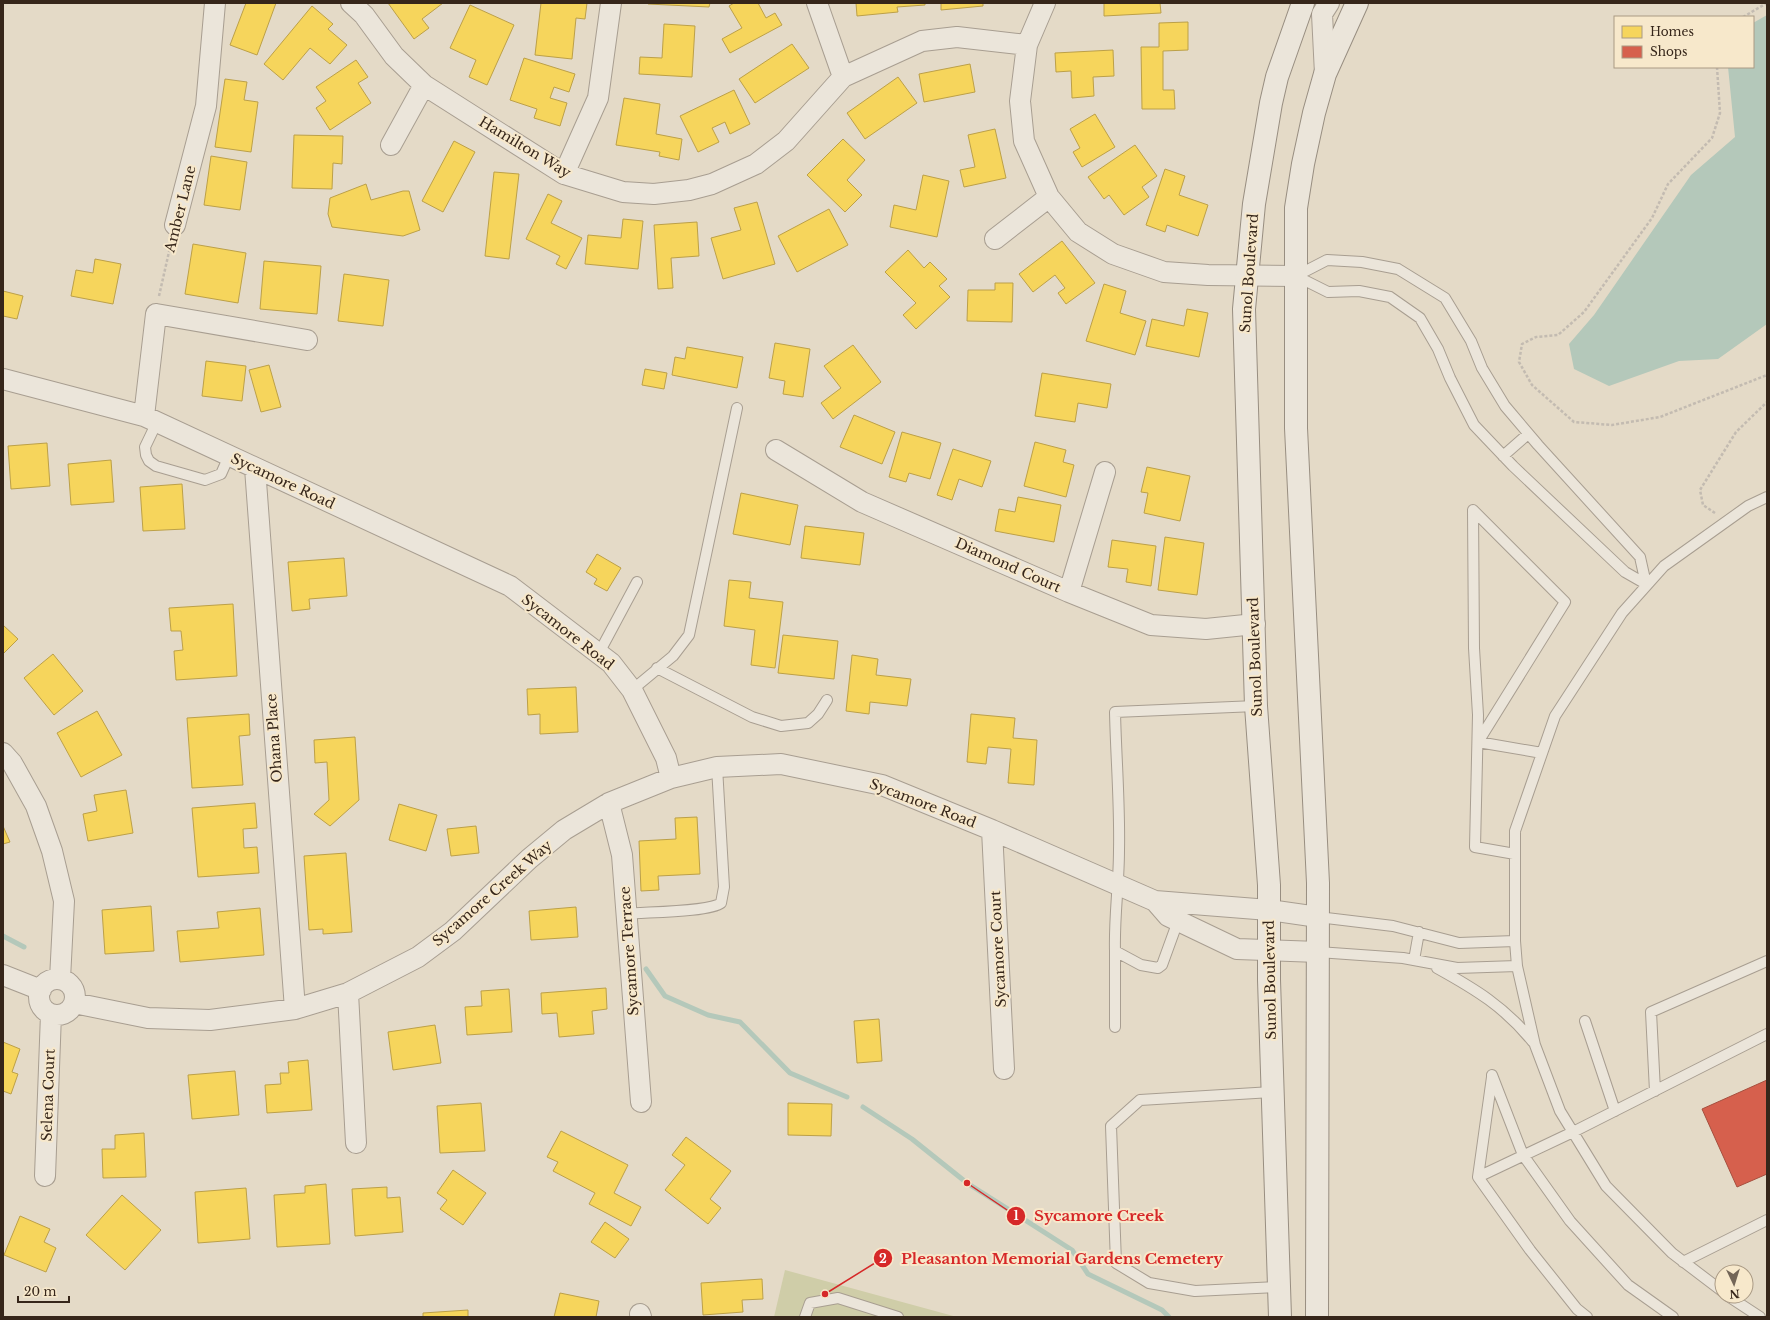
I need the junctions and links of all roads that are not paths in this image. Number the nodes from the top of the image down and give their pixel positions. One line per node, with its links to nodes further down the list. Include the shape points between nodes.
1 (214, 3): 16 (street, Amber Lane, via 206,106)
2 (352, 3): 12 (street, Hamilton Way, via 394,56)
3 (611, 3): 14 (street, via 598,98)
4 (817, 3): 11 (street)
5 (1045, 3): 9 (street)
6 (1303, 3): 18 (main road, Sunol Boulevard, via 1277,77 1271,104 1255,197)
7 (1329, 3): 10 (street, via 1322,14)
8 (1357, 3): 10 (main road)
9 (1027, 45): 11 (street, Hamilton Way, via 957,37 922,41); 15 (street, via 1020,101 1024,141)
10 (1325, 74): 19 (main road, via 1304,157 1296,208)
11 (843, 77): 14 (street, Hamilton Way, via 786,141 756,164 712,184 689,190 654,194 623,192)
12 (424, 85): 13 (street); 14 (street, Hamilton Way)
13 (391, 145)
14 (564, 174)
15 (1049, 197): 17 (street); 18 (street, via 1078,232 1113,254 1164,272)
16 (174, 225)
17 (995, 239)
18 (1247, 275): 19 (street); 34 (main road, Sunol Boulevard, via 1244,309)
19 (1296, 276): 24 (lane, via 1327,260 1362,262 1398,269 1445,298 1471,341 1492,387); 27 (lane, via 1328,292 1359,291 1390,297 1420,318 1438,349 1474,425); 52 (main road, via 1296,428)
20 (307, 340): 23 (street, via 156,314)
21 (3, 379): 23 (street, Sycamore Road)
22 (737, 408): 36 (lane, via 689,635 673,656)
23 (151, 419): 26 (street, Sycamore Road); 26 (lane, via 144,447 149,461 156,466 205,480 221,474)
24 (1528, 434): 27 (lane); 32 (lane, via 1640,556)
25 (776, 450): 33 (street, Diamond Court, via 862,502)
26 (230, 456): 28 (street, Sycamore Road)
27 (1503, 456): 32 (lane, via 1624,572)
28 (255, 468): 35 (street, Sycamore Road, via 510,586); 68 (street, Ohana Place)
29 (1105, 472): 33 (street)
30 (1767, 497): 32 (lane, via 1748,506 1664,566)
31 (637, 582): 35 (lane)
32 (1646, 584): 42 (lane, via 1622,613 1555,716)
33 (1069, 592): 34 (street, Diamond Court, via 1151,625 1206,629)
34 (1255, 624): 39 (main road, Sunol Boulevard)
35 (599, 653): 37 (street, Sycamore Road, via 611,663)
36 (657, 668): 37 (lane); 38 (lane, via 752,717 780,726 808,723)
37 (632, 690): 44 (street, Sycamore Road, via 666,758)
38 (827, 700)
39 (1256, 706): 48 (lane, via 1115,712); 50 (main road, Sunol Boulevard)
40 (1478, 742): 40 (lane, via 1565,602 1473,510 1474,648); 42 (lane); 47 (lane, via 1475,847)
41 (3, 753): 64 (street, via 12,763 36,806 52,851 64,901)
42 (1542, 753): 47 (lane, via 1515,832)
43 (717, 767): 44 (street, Sycamore Road); 46 (street, Sycamore Road, via 780,764 882,784); 51 (lane, via 724,887 721,903 697,909)
44 (671, 778): 45 (street, Sycamore Creek Way)
45 (609, 803): 51 (street, Sycamore Terrace, via 622,855); 66 (street, Sycamore Creek Way, via 564,830 529,859 453,931 418,957)
46 (992, 830): 48 (street, Sycamore Road); 74 (street, Sycamore Court)
47 (1515, 854): 55 (lane)
48 (1118, 886): 49 (street, Sycamore Road); 57 (lane, via 1114,923)
49 (1154, 901): 50 (street, Sycamore Road); 53 (street, Sycamore Road, via 1168,916)
50 (1268, 910): 52 (street, Sycamore Road); 56 (main road, Sunol Boulevard)
51 (626, 914): 77 (street, Sycamore Terrace)
52 (1318, 917): 54 (lane, via 1393,926); 58 (main road)
53 (1178, 921): 56 (street, Sycamore Road, via 1237,949); 57 (lane, via 1162,965 1158,968 1141,965)
54 (1419, 932): 55 (lane, via 1459,943); 59 (lane)
55 (1515, 941): 62 (lane)
56 (1269, 950): 58 (street, Sycamore Road); 76 (main road, Sunol Boulevard)
57 (1115, 951): 71 (lane)
58 (1318, 952): 59 (lane); 92 (main road)
59 (1414, 960): 61 (lane)
60 (1767, 961): 75 (lane, via 1651,1012)
61 (1431, 964): 62 (lane, via 1457,968); 73 (lane, via 1486,996 1519,1024)
62 (1517, 966): 73 (lane)
63 (3, 975): 65 (street)
64 (60, 979): 65 (street, via 48,982); 67 (street, via 72,986 75,993)
65 (41, 990): 69 (street, via 40,1002)
66 (348, 994): 68 (street, Sycamore Creek Way); 80 (street)
67 (74, 1004): 68 (street, Sycamore Creek Way, via 148,1018 210,1020); 69 (street, via 69,1012)
68 (295, 1009)
69 (51, 1014): 82 (street, Selena Court)
70 (1585, 1021): 78 (lane)
71 (1115, 1027)
72 (1767, 1034): 75 (lane)
73 (1535, 1045): 79 (lane, via 1560,1111)
74 (1004, 1069)
75 (1655, 1091): 78 (lane)
76 (1272, 1092): 87 (main road, Sunol Boulevard); 87 (lane, via 1140,1100 1111,1126 1116,1263 1149,1283 1195,1290)
77 (641, 1102)
78 (1615, 1111): 79 (lane)
79 (1573, 1132): 81 (lane); 85 (lane, via 1606,1186)
80 (356, 1143)
81 (1523, 1155): 83 (lane); 83 (lane, via 1492,1074); 94 (lane, via 1570,1221 1628,1284)
82 (45, 1176)
83 (1478, 1177): 93 (lane, via 1535,1256 1577,1309)
84 (1767, 1220): 85 (lane)
85 (1683, 1262): 86 (lane)
86 (1714, 1285)
87 (1278, 1287): 91 (main road, Sunol Boulevard)
88 (1740, 1304): 95 (lane)
89 (805, 1317): 90 (lane, via 810,1303 838,1298)
90 (898, 1317)
91 (1280, 1317)
92 (1318, 1317)
93 (1587, 1317)
94 (1673, 1317)
95 (1760, 1317)

